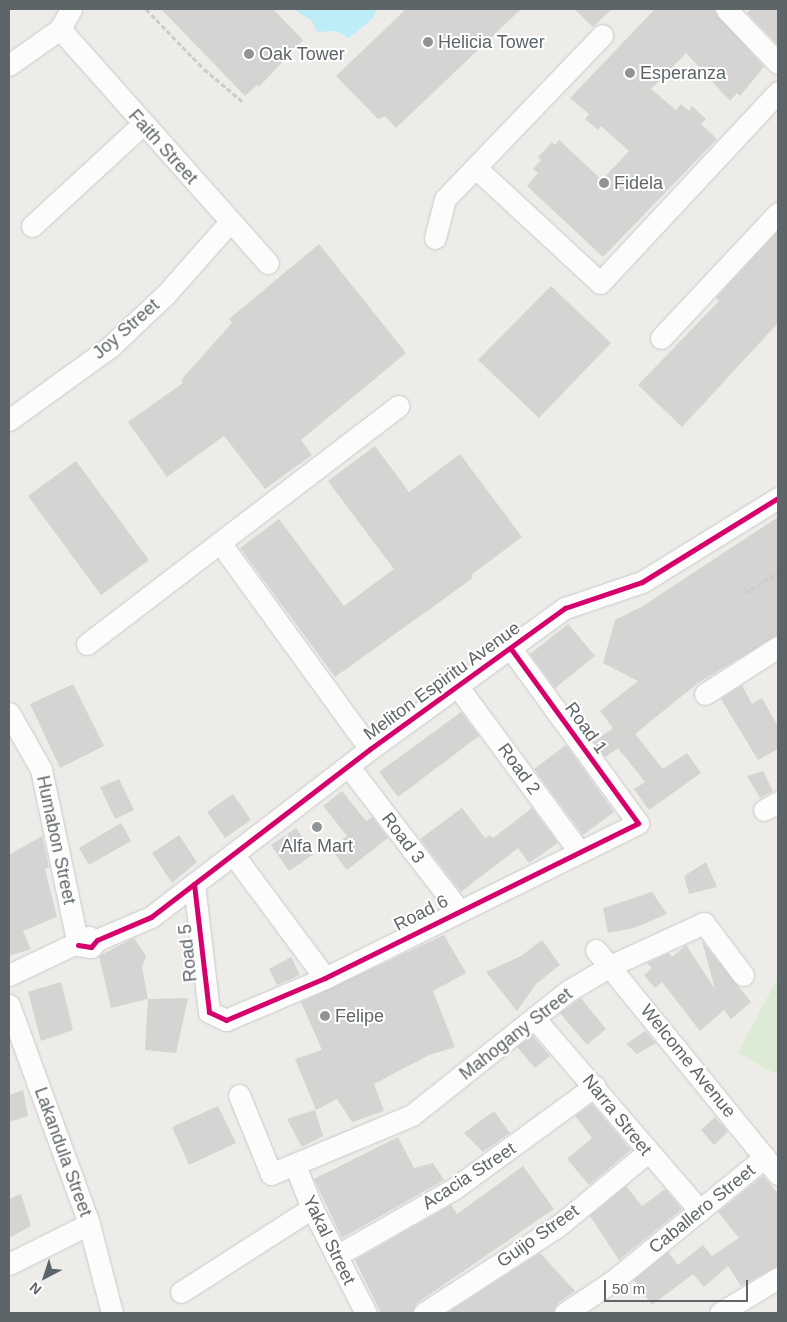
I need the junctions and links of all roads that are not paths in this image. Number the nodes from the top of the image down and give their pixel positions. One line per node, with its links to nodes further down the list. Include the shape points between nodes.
1 (71, 9): 3 (street)
2 (726, 9): 5 (street)
3 (60, 29): 6 (street); 8 (street, Faith Street)
4 (602, 35): 9 (street)
5 (778, 63)
6 (9, 65)
7 (778, 92): 9 (street, via 600,283)
8 (143, 124): 11 (street, Faith Street); 12 (street)
9 (476, 168): 13 (street, via 445,199)
10 (778, 213): 15 (street)
11 (230, 222): 14 (street, Faith Street); 17 (street, Joy Street, via 166,294 110,347)
12 (32, 226)
13 (435, 238)
14 (268, 263)
15 (661, 338)
16 (398, 406): 19 (street)
17 (9, 420)
18 (778, 498): 22 (street, Meliton Espiritu Avenue, via 642,582 565,608)
19 (221, 544): 20 (street); 26 (street)
20 (87, 644)
21 (778, 647): 24 (street)
22 (511, 649): 23 (street, Meliton Espiritu Avenue); 28 (street, Road 1)
23 (458, 686): 26 (street, Meliton Espiritu Avenue); 29 (street, Road 2)
24 (705, 694)
25 (9, 713): 33 (street, Humabon Street, via 41,769)
26 (370, 749): 27 (street, Meliton Espiritu Avenue)
27 (349, 767): 30 (street, Meliton Espiritu Avenue); 32 (street, Road 3)
28 (638, 823): 29 (street, Road 6)
29 (579, 851): 32 (street, Road 6)
30 (232, 854): 31 (street, Meliton Espiritu Avenue); 38 (street)
31 (194, 884): 33 (street, Meliton Espiritu Avenue, via 151,917); 40 (street, Road 5, via 207,1003)
32 (458, 909): 38 (street, Road 6)
33 (88, 943): 36 (street, Meliton Espiritu Avenue)
34 (596, 950): 35 (street, Welcome Avenue)
35 (610, 966): 37 (street, Mahogany Street, via 704,923); 41 (street, Mahogany Street, via 568,990); 45 (street, Welcome Avenue)
36 (9, 975)
37 (743, 975)
38 (325, 978): 40 (street, Road 6, via 226,1020)
39 (9, 1005): 50 (street, Lakandula Street)
40 (213, 1017)
41 (535, 1019): 42 (street, Narra Street); 46 (street, Mahogany Street, via 412,1115)
42 (595, 1086): 44 (street, Narra Street); 51 (street, Acacia Street, via 455,1188)
43 (239, 1095): 46 (street, Mahogany Street, via 271,1174)
44 (647, 1153): 49 (street, Narra Street); 57 (street, Guijo Street, via 558,1226)
45 (765, 1157): 47 (street, Welcome Avenue); 49 (street, Caballero Street)
46 (295, 1165): 48 (street, Yakal Street)
47 (778, 1174)
48 (312, 1208): 51 (street, Yakal Street); 54 (street)
49 (700, 1211): 58 (street, Caballero Street, via 613,1281)
50 (89, 1224): 52 (street); 55 (street, Lakandula Street)
51 (336, 1256): 56 (street, Yakal Street)
52 (9, 1264)
53 (778, 1278): 59 (street)
54 (181, 1292)
55 (111, 1308)
56 (361, 1311)
57 (424, 1313)
58 (565, 1313)
59 (720, 1313)

